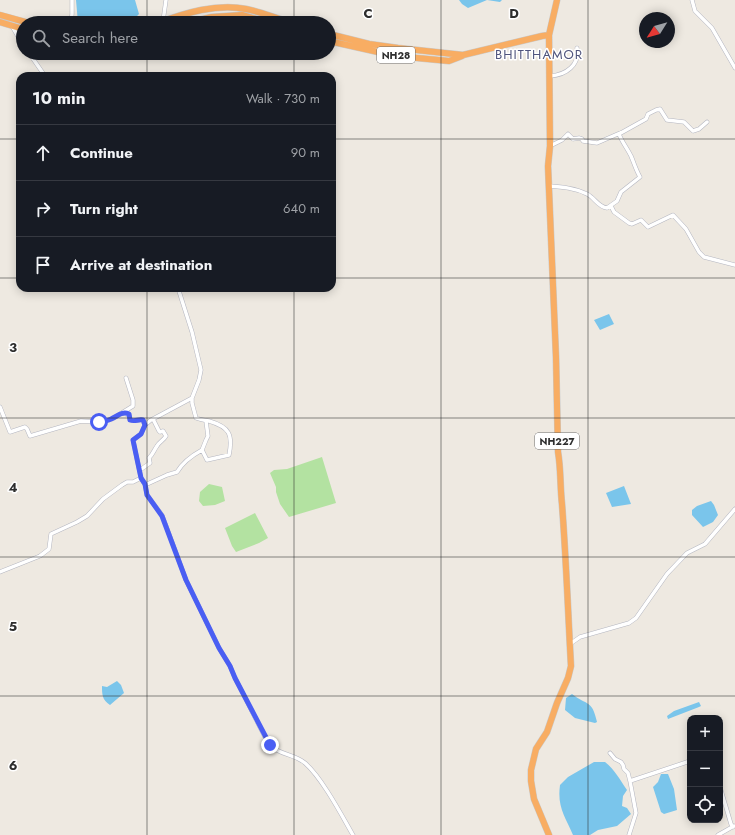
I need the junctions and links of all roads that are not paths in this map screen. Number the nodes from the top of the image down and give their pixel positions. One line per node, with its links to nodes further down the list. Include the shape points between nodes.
1 (72, 0): 6 (street)
2 (166, 0): 7 (street)
3 (557, 0): 17 (highway, NH227)
4 (692, 0): 25 (street, via 695,10 712,28)
5 (0, 15): 13 (highway)
6 (72, 16)
7 (163, 16)
8 (179, 16): 11 (highway, via 212,8 245,9)
9 (227, 16): 10 (highway)
10 (246, 16)
11 (264, 16)
12 (0, 22): 13 (highway)
13 (12, 22): 14 (highway); 15 (highway); 16 (street)
14 (16, 22)
15 (16, 25)
16 (16, 30)
17 (549, 35): 22 (highway, NH28); 27 (highway, NH227)
18 (336, 36): 20 (highway, NH28)
19 (336, 43): 23 (highway, NH28)
20 (398, 48): 22 (highway, NH28); 23 (highway)
21 (577, 48): 27 (street, via 575,63 568,71)
22 (463, 55): 23 (highway, NH28, via 448,61)
23 (396, 56)
24 (34, 60): 26 (street)
25 (735, 68)
26 (42, 72)
27 (550, 76): 30 (highway, NH227)
28 (707, 122): 29 (street, via 693,131 684,122 667,120 660,109)
29 (620, 133): 30 (street, via 597,143 579,138 572,139 568,134); 32 (street, via 640,177 621,192)
30 (550, 146): 31 (highway, NH227)
31 (549, 186): 32 (street, via 583,192 593,197 603,208); 48 (highway, NH227, via 557,446)
32 (611, 206): 33 (street, via 614,212 629,223 641,220 648,227 673,215 686,229 704,257)
33 (735, 265)
34 (179, 292): 36 (street, via 201,370)
35 (126, 378): 38 (street, via 133,406)
36 (192, 398): 39 (street); 40 (street, via 196,418)
37 (0, 407): 38 (street, via 10,432 25,428 30,436 81,421 103,422)
38 (119, 414): 41 (street, via 128,413 130,420 143,420)
39 (153, 419): 41 (street); 43 (street, via 166,438 157,445 149,458 150,463)
40 (206, 421): 42 (street, via 208,436); 42 (street, via 221,425 229,433 229,455 207,460)
41 (145, 425): 43 (street, via 141,434 133,440)
42 (202, 450): 45 (street, via 194,454 177,472)
43 (140, 470): 44 (street)
44 (141, 478): 45 (street); 47 (street, via 122,485 103,498 82,519 51,534 49,550 40,556)
45 (145, 484): 54 (street, via 147,495 162,516 189,586 270,745 275,750 305,763 322,783)
46 (735, 509): 48 (street, via 705,544 687,553 667,574 636,618 629,623 580,637)
47 (0, 572)
48 (570, 644): 55 (highway, NH227, via 571,666 568,678 547,732 536,750 531,770 534,799)
49 (610, 753): 51 (street, via 621,762)
50 (687, 762): 51 (street)
51 (630, 781): 56 (street, via 636,813)
52 (723, 797): 53 (street, via 731,824)
53 (734, 826): 57 (street)
54 (353, 835)
55 (549, 835)
56 (629, 835)
57 (718, 835)

